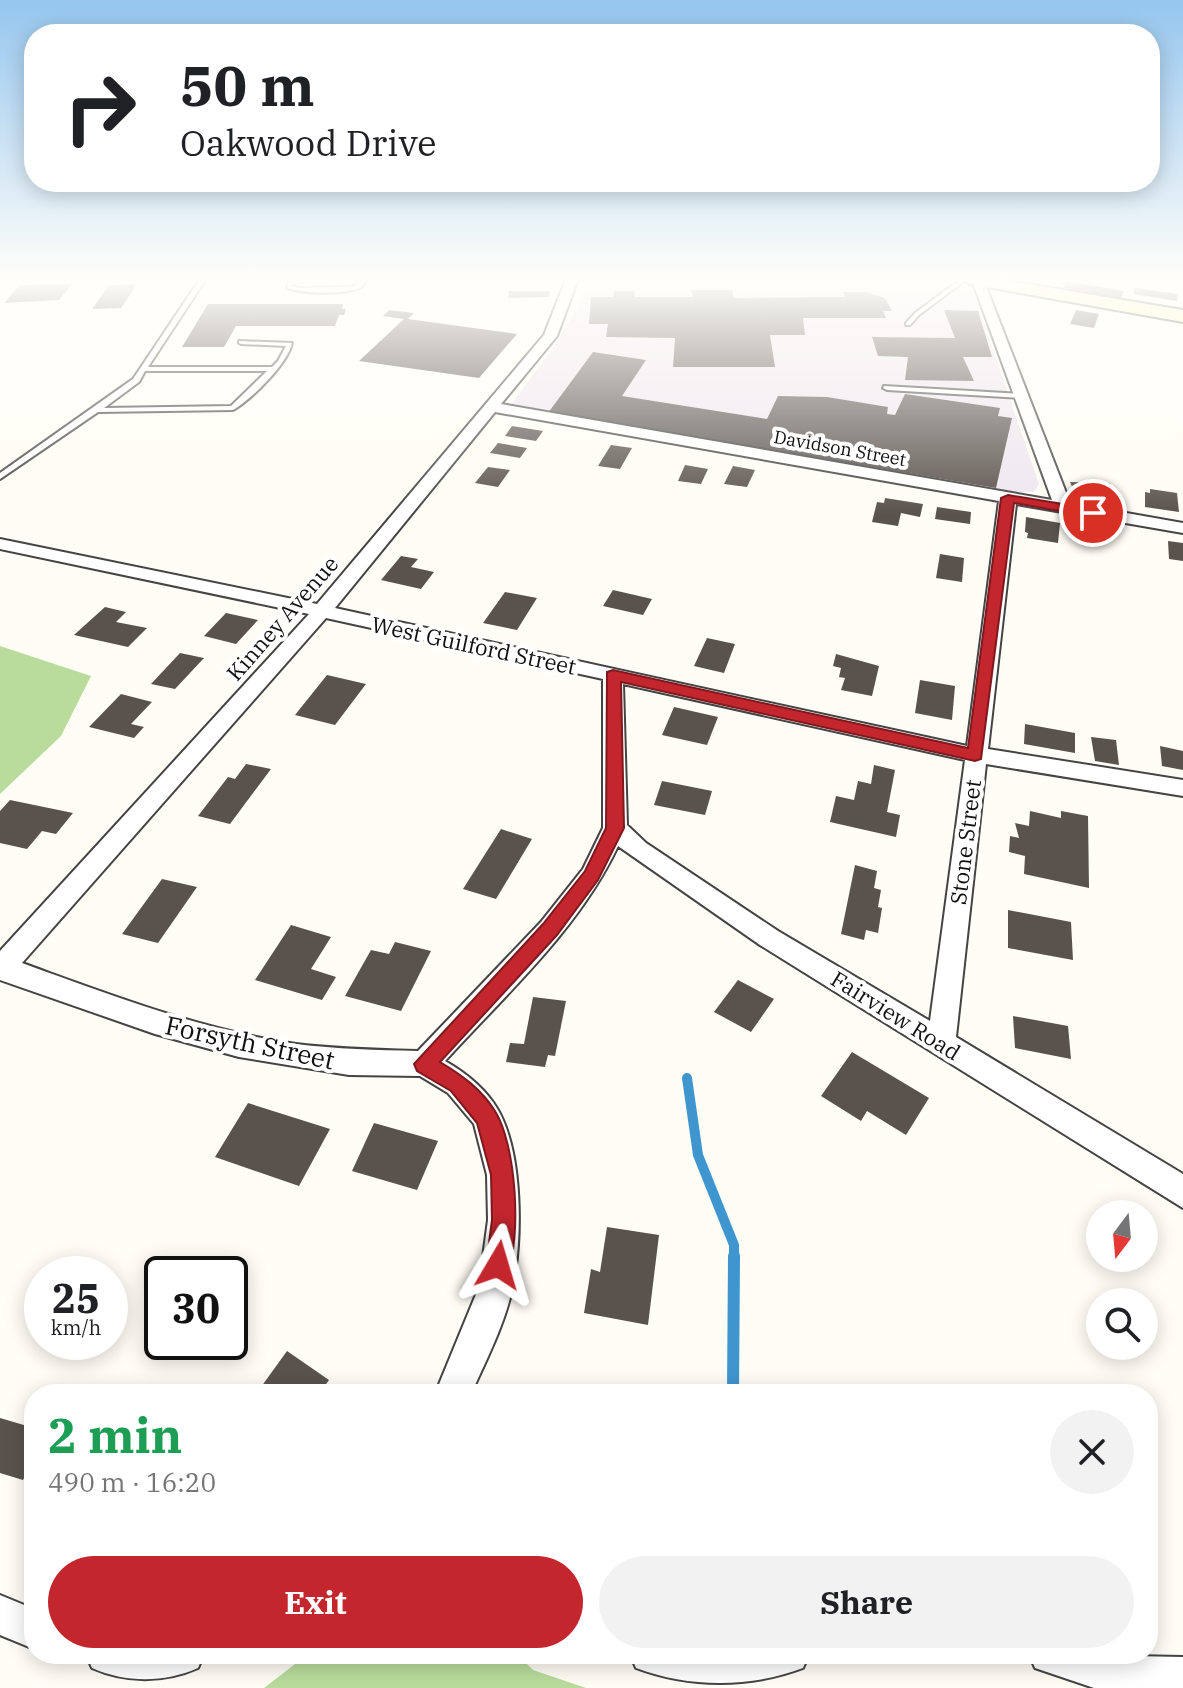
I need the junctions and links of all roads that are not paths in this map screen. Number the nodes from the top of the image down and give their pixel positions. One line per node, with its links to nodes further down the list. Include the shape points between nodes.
1 (152, 358): 5 (lane)
2 (282, 358): 6 (lane)
3 (532, 358): 9 (street, Kinney Avenue)
4 (1005, 358): 8 (street)
5 (145, 369): 6 (lane); 10 (lane)
6 (275, 369): 10 (lane, via 233,408)
7 (887, 388): 8 (lane)
8 (1022, 396): 13 (street)
9 (490, 407): 12 (street, Davidson Street); 16 (street, Kinney Avenue)
10 (97, 410): 11 (lane)
11 (0, 477)
12 (1008, 498): 13 (street, Davidson Street); 18 (street, Stone Street)
13 (1063, 508): 14 (street, Davidson Street)
14 (1183, 528)
15 (0, 544): 16 (street, West Guilford Street)
16 (322, 611): 17 (street, West Guilford Street); 21 (street, Kinney Avenue)
17 (613, 675): 18 (street, West Guilford Street); 20 (street)
18 (975, 755): 19 (street, West Guilford Street); 22 (street, Stone Street)
19 (1183, 788)
20 (615, 828): 22 (street, Fairview Road, via 637,849 756,929); 23 (street, via 592,875 550,929)
21 (1, 968): 23 (street, Forsyth Street, via 239,1045 349,1062)
22 (941, 1043): 24 (street, Fairview Road)
23 (424, 1064): 25 (street, Forsyth Street, via 458,1084 487,1118 502,1175 504,1220 496,1287)
24 (1183, 1193)
25 (457, 1384)
26 (0, 1615): 27 (street)
27 (24, 1625)
28 (708, 1664): 29 (street)
29 (741, 1664)
30 (1085, 1664): 31 (street, via 1169,1681)
31 (1183, 1678)

